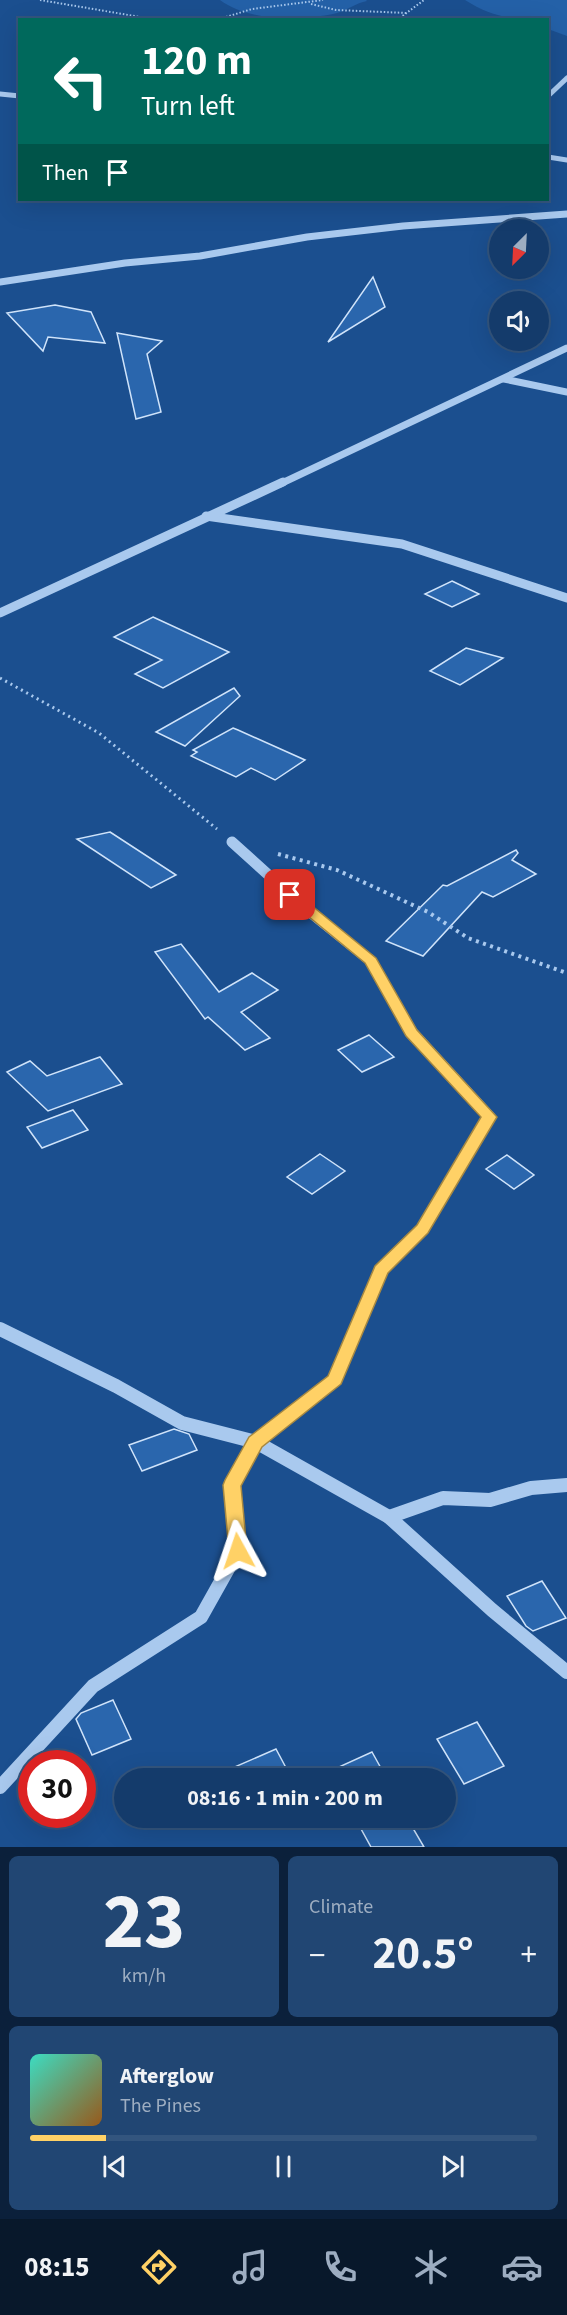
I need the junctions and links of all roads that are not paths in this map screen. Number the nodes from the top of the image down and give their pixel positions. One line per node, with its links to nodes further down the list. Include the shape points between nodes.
1 (567, 78): 3 (street)
2 (0, 94): 4 (street)
3 (549, 95)
4 (18, 96)
5 (549, 158): 6 (street)
6 (567, 160)
7 (567, 214): 8 (street, via 339,233 201,256 125,262)
8 (0, 282)
9 (567, 348): 10 (street)
10 (504, 379): 11 (street); 12 (street, via 288,481)
11 (567, 392)
12 (204, 516): 13 (street, via 402,544); 14 (street)
13 (567, 598)
14 (0, 613)
15 (232, 842): 17 (street, via 371,961 412,1032 489,1117 422,1229 381,1270 335,1380)
16 (0, 1329): 17 (street, via 182,1423)
17 (256, 1442): 19 (street); 21 (street, via 232,1485 238,1551 201,1617 93,1686)
18 (567, 1485): 19 (street, via 531,1488 490,1500 443,1498)
19 (388, 1517): 20 (street)
20 (567, 1672)
21 (0, 1787)

